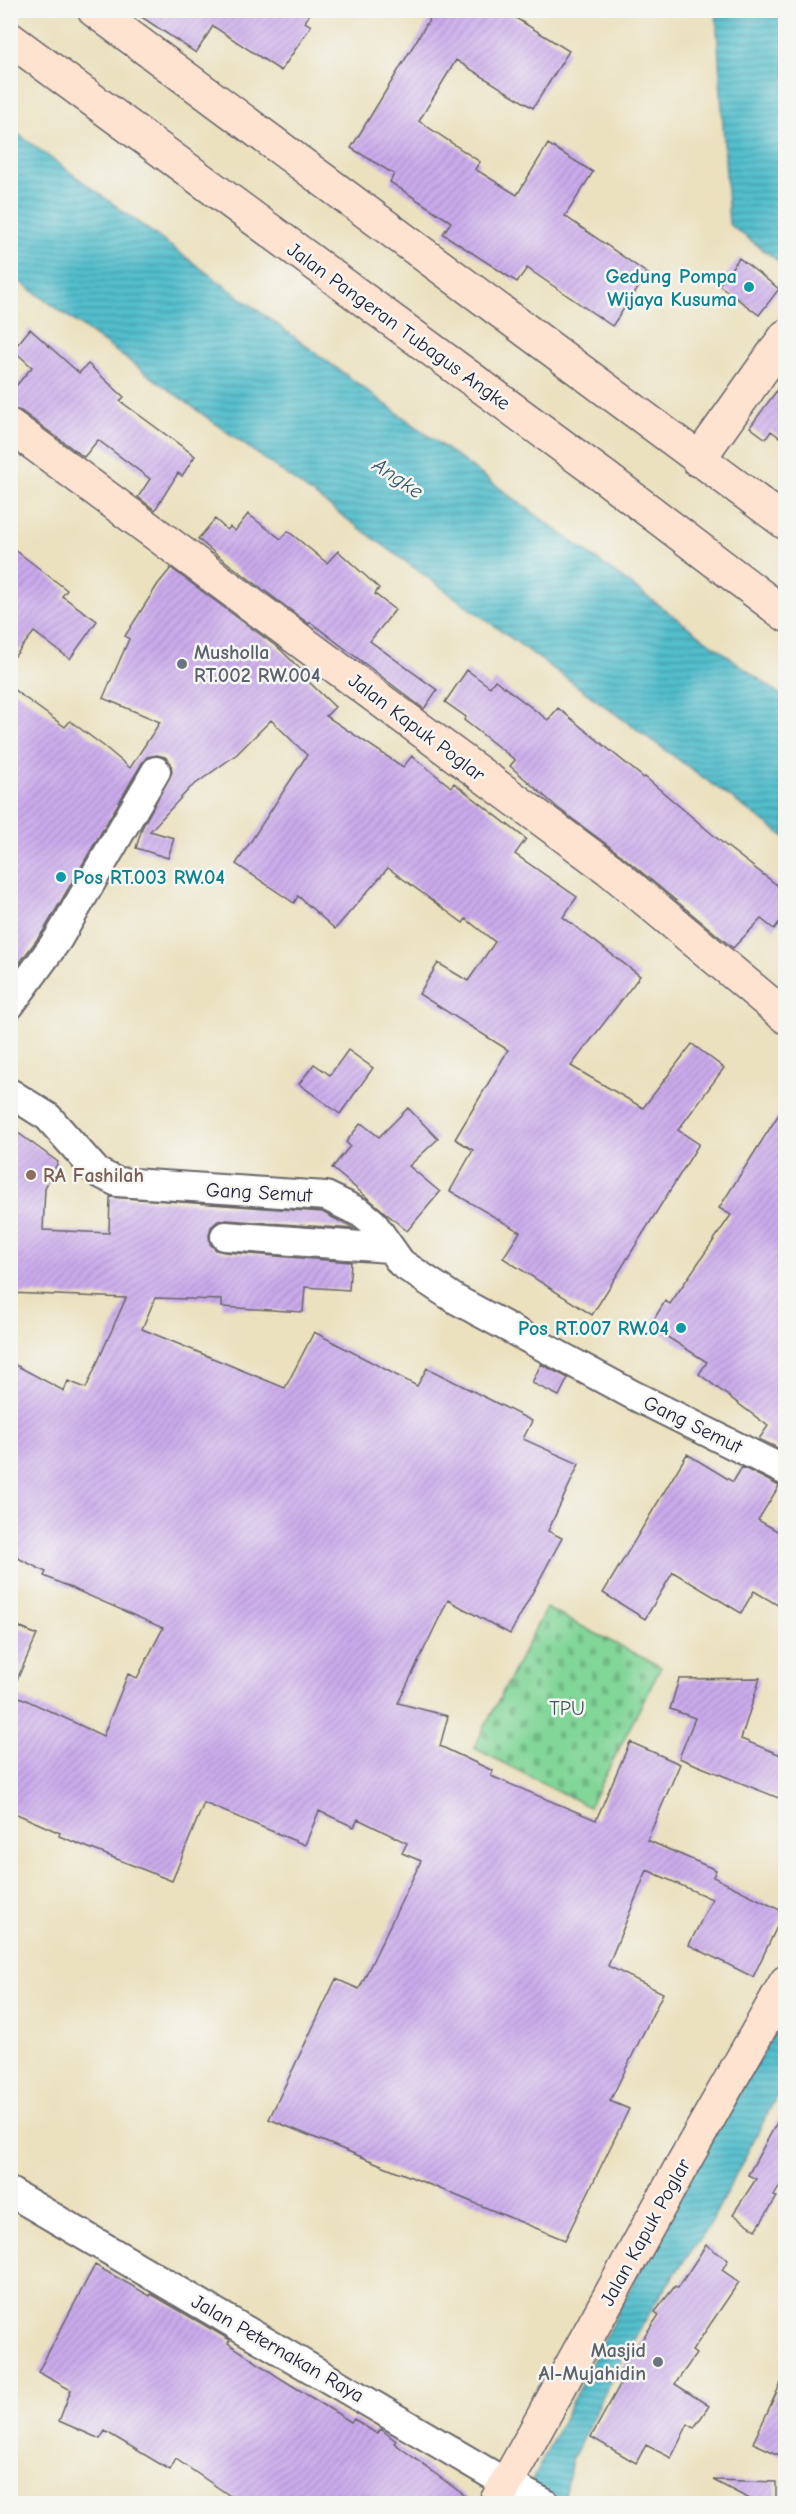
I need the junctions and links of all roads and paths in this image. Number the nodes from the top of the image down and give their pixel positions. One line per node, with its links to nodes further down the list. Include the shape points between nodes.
1 (94, 10): 5 (main road)
2 (10, 39): 7 (main road, Jalan Pangeran Tubagus Angke)
3 (786, 336): 5 (main road)
4 (10, 426): 10 (main road, Jalan Kapuk Poglar, via 609,869)
5 (698, 460): 6 (main road)
6 (786, 524)
7 (786, 615)
8 (156, 771): 9 (street, via 58,939)
9 (10, 1005)
10 (786, 1017)
11 (10, 1093): 13 (street, Gang Semut, via 48,1117 97,1172 117,1182 326,1196 372,1222)
12 (225, 1236): 13 (street)
13 (389, 1248): 14 (street, Gang Semut, via 400,1263 455,1299 633,1395)
14 (786, 1471)
15 (786, 1982): 17 (main road, Jalan Kapuk Poglar)
16 (10, 2192): 17 (street, Jalan Peternakan Raya)
17 (518, 2496)

